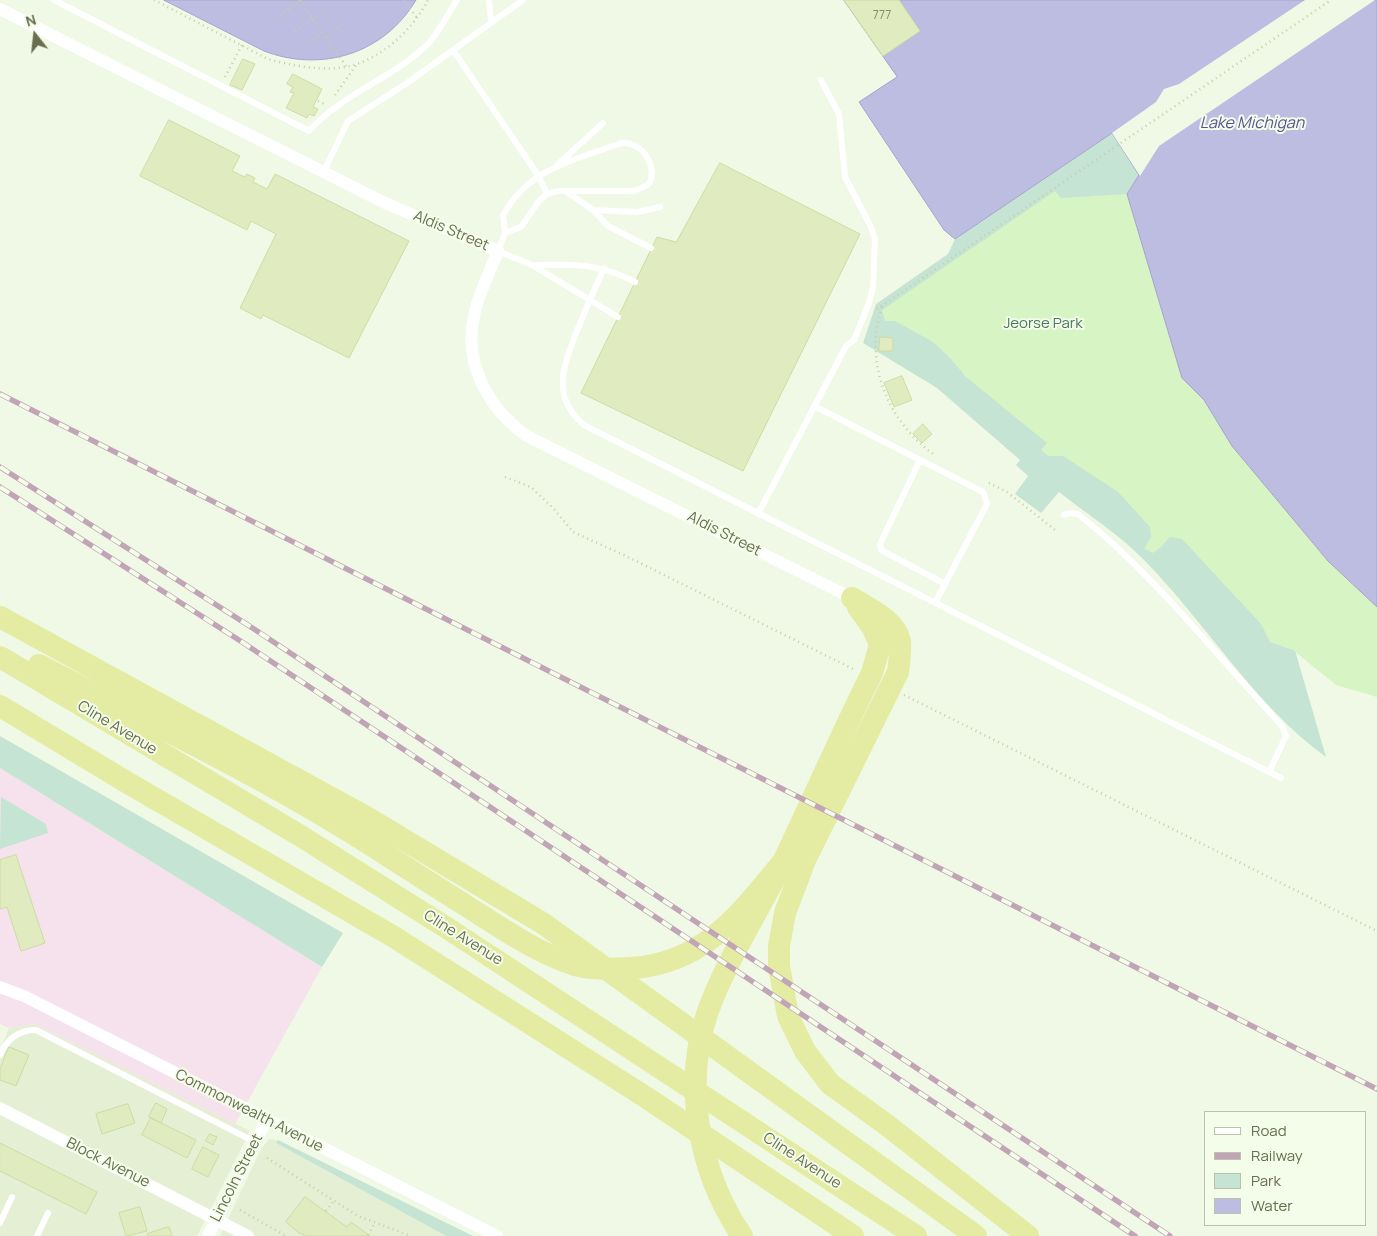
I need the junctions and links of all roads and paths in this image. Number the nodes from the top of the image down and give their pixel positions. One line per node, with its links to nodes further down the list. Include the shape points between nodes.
1 (54, 0): 26 (lane)
2 (154, 0): 21 (path)
3 (300, 0): 12 (path); 14 (path)
4 (404, 0): 13 (path)
5 (428, 0): 13 (path)
6 (457, 0): 26 (lane, via 437,32 420,51 338,104 309,131)
7 (489, 0): 15 (lane)
8 (523, 0): 15 (lane)
9 (1331, 0): 45 (path)
10 (330, 8): 14 (path)
11 (0, 9): 32 (street, Aldis Street)
12 (276, 18)
13 (417, 18): 23 (path, via 388,47)
14 (313, 19): 17 (path); 18 (path)
15 (491, 21): 22 (lane)
16 (343, 25): 19 (path)
17 (295, 31)
18 (323, 34): 19 (path); 20 (path)
19 (326, 38): 24 (path)
20 (310, 42)
21 (242, 45): 24 (path, via 268,59 285,63); 26 (path)
22 (453, 50): 32 (lane, via 348,120); 33 (lane)
23 (358, 63): 24 (path); 27 (path)
24 (346, 67)
25 (821, 80): 47 (lane, via 839,114 845,176 874,234 873,287)
26 (221, 86)
27 (333, 99)
28 (318, 102): 29 (path)
29 (328, 106)
30 (603, 123): 31 (lane)
31 (555, 167): 33 (lane); 34 (lane, via 629,142 642,150 651,166 652,180 641,189)
32 (323, 173): 40 (street, Aldis Street)
33 (538, 175): 35 (lane); 38 (lane, via 520,188 503,215)
34 (566, 191): 35 (lane); 37 (lane)
35 (547, 194): 38 (lane, via 532,208 521,227)
36 (660, 207): 37 (lane, via 637,212)
37 (593, 210): 39 (lane, via 608,226)
38 (506, 233): 40 (lane)
39 (651, 248)
40 (498, 251): 41 (lane); 57 (street, Aldis Street, via 474,314 472,345 483,387 513,426 527,436)
41 (532, 265): 42 (lane, via 572,264); 44 (lane)
42 (604, 268): 43 (lane); 44 (lane)
43 (635, 282)
44 (589, 301): 46 (lane); 53 (lane, via 562,378 566,400 578,420)
45 (882, 305): 47 (path); 49 (path, via 876,359 883,390 903,427 922,446)
46 (618, 317)
47 (864, 318): 48 (lane)
48 (814, 406): 50 (lane); 53 (lane)
49 (942, 459)
50 (920, 460): 56 (lane, via 880,544 881,550); 56 (lane, via 983,492 987,504)
51 (505, 477): 62 (path, via 531,487 573,532)
52 (982, 480): 55 (path, via 1006,492)
53 (758, 514): 58 (lane)
54 (1064, 515): 65 (lane, via 1078,514 1128,558 1282,726 1286,736)
55 (1055, 530)
56 (945, 584): 58 (lane)
57 (852, 598): 67 (highway, via 873,628 880,645 872,673); 94 (highway, via 881,616 894,629 900,641 898,672 805,860 785,913 779,966 788,1016 800,1042 830,1084)
58 (935, 603): 65 (lane)
59 (0, 617): 93 (highway, via 368,818 544,924)
60 (0, 645): 67 (highway, via 304,804 532,945 577,966 632,968 660,964 687,953 733,922)
61 (0, 657): 92 (highway, Cline Avenue, via 448,928)
62 (862, 674)
63 (897, 692): 68 (path)
64 (0, 706): 91 (highway, via 402,942 647,1098)
65 (1269, 772): 66 (lane)
66 (1281, 778)
67 (782, 863): 90 (highway, via 722,979 700,1042 698,1121 714,1182)
68 (1377, 931)
69 (0, 987): 72 (street, Commonwealth Avenue, via 24,996)
70 (0, 1055): 73 (lane, via 14,1035 36,1030)
71 (0, 1108): 80 (street, Block Avenue)
72 (266, 1120): 73 (street, Lincoln Street); 89 (street, Commonwealth Avenue)
73 (256, 1142): 80 (street, Lincoln Street)
74 (268, 1158): 76 (path)
75 (12, 1197): 82 (lane)
76 (333, 1202): 78 (path); 81 (path)
77 (240, 1210): 87 (path)
78 (326, 1211)
79 (48, 1213): 84 (lane)
80 (217, 1218): 85 (street, Lincoln Street); 86 (street, Block Avenue)
81 (375, 1222): 83 (path); 88 (path)
82 (0, 1223)
83 (368, 1235)
84 (37, 1236)
85 (208, 1236)
86 (248, 1236)
87 (286, 1236)
88 (411, 1236)
89 (497, 1236)
90 (742, 1236)
91 (853, 1236)
92 (916, 1236)
93 (976, 1236)
94 (1028, 1236)

